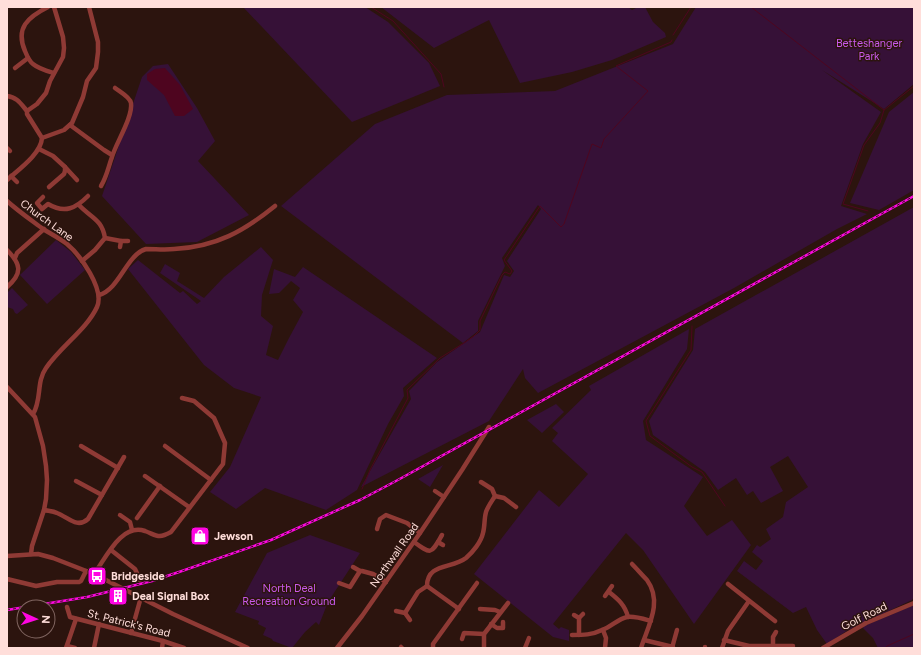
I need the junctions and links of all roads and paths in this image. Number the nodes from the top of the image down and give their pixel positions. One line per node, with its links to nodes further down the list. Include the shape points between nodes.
1 (48, 7): 4 (street, via 31,18 21,32 21,42)
2 (54, 7): 6 (street, via 64,48 63,57)
3 (89, 7): 10 (street, via 98,42 98,59)
4 (28, 58): 5 (street); 6 (street, via 34,65)
5 (15, 68)
6 (54, 73): 9 (street, via 38,104)
7 (115, 88): 13 (street, via 128,98 131,105)
8 (7, 96): 9 (street, via 13,97)
9 (27, 111): 11 (street)
10 (70, 125): 11 (street, via 64,130); 13 (street)
11 (42, 138): 12 (street)
12 (39, 149): 14 (street, via 53,156); 15 (street)
13 (112, 155): 19 (street, via 106,178)
14 (65, 167): 17 (street); 20 (street, via 64,174)
15 (11, 176): 16 (street); 18 (street)
16 (7, 180)
17 (77, 180)
18 (17, 182)
19 (101, 186)
20 (49, 187)
21 (88, 196): 24 (street)
22 (43, 197): 24 (street, via 37,203 42,209 48,204 67,209)
23 (7, 201): 26 (street, Church Lane)
24 (80, 204): 27 (street, via 86,213 99,222)
25 (275, 206): 35 (street, via 230,236 196,247 142,250 108,291)
26 (44, 229): 32 (street, via 17,253); 33 (street, Church Lane, via 67,244)
27 (105, 238): 28 (street); 33 (street)
28 (121, 241): 29 (street); 30 (street)
29 (128, 241)
30 (120, 247)
31 (7, 250): 32 (street)
32 (15, 258): 34 (street, via 18,272)
33 (82, 261): 35 (street, Church Lane)
34 (7, 287)
35 (99, 295): 38 (street, via 98,306 88,321 58,352 45,370 37,407)
36 (7, 387): 38 (street)
37 (182, 398): 47 (street, via 194,401 214,418 225,443 223,464)
38 (32, 414): 57 (street, via 43,446 46,466 47,491)
39 (489, 427): 44 (street, Northwall Road)
40 (81, 446): 43 (street)
41 (164, 446): 47 (street)
42 (124, 457): 43 (street)
43 (118, 468): 52 (street)
44 (462, 470): 45 (street); 54 (street, Northwall Road)
45 (467, 474)
46 (145, 476): 50 (street)
47 (211, 480): 56 (street)
48 (76, 481): 52 (street, via 80,486)
49 (483, 485): 53 (street, via 492,489)
50 (160, 486): 56 (street); 59 (street)
51 (435, 491): 54 (street)
52 (102, 495): 57 (street, via 88,519 81,524 56,512)
53 (495, 496): 55 (street); 81 (street, via 488,505 486,532 480,542 466,558 434,572 428,577)
54 (444, 497): 62 (street, Northwall Road)
55 (514, 503)
56 (190, 507): 61 (street, via 172,532 163,537)
57 (44, 510): 68 (street)
58 (120, 515): 61 (street, via 130,522)
59 (137, 518)
60 (377, 529): 62 (street, via 380,519 386,515 407,523)
61 (132, 530): 67 (street, via 121,537)
62 (420, 533): 64 (street, Northwall Road)
63 (442, 535): 65 (street)
64 (414, 542): 65 (street, via 429,552); 77 (street, Northwall Road)
65 (438, 542): 66 (street)
66 (443, 545)
67 (111, 550): 74 (street); 76 (street, via 135,569)
68 (31, 554): 69 (street); 72 (street, via 45,555)
69 (7, 556)
70 (632, 564): 99 (street, via 648,581 652,592)
71 (353, 567): 73 (street)
72 (86, 571): 74 (street); 75 (street, via 79,582 57,582 43,586 30,586)
73 (360, 571): 77 (street, via 374,574); 78 (street, via 350,588)
74 (94, 574): 83 (street)
75 (7, 579)
76 (140, 580)
77 (386, 582): 125 (street, Northwall Road)
78 (340, 583)
79 (477, 583): 88 (street)
80 (728, 584): 84 (street)
81 (427, 586): 88 (street); 92 (street, via 418,592)
82 (612, 586): 95 (street, via 607,594 622,603)
83 (141, 597): 107 (street); 124 (street)
84 (749, 601): 100 (street, via 772,614); 114 (street)
85 (508, 603): 91 (street)
86 (914, 603): 132 (street, Golf Road, via 866,623)
87 (66, 607): 97 (street, St. Patrick's Road, via 70,617)
88 (459, 609): 126 (street, via 433,644)
89 (480, 609): 91 (street)
90 (396, 611): 92 (street)
91 (500, 612): 103 (street)
92 (405, 613): 98 (street)
93 (583, 614): 96 (street)
94 (574, 615): 96 (street)
95 (628, 617): 99 (street); 104 (street)
96 (579, 618): 110 (street)
97 (76, 619): 102 (street, St. Patrick's Road); 118 (street)
98 (410, 620)
99 (652, 621): 113 (street)
100 (775, 621)
101 (502, 622): 103 (street, via 503,628)
102 (99, 624): 107 (street, St. Patrick's Road); 121 (street)
103 (491, 624): 108 (street)
104 (603, 630): 110 (street); 129 (street, via 606,638)
105 (677, 630): 119 (street, via 678,636)
106 (776, 632): 116 (street)
107 (131, 634): 115 (street, St. Patrick's Road)
108 (484, 634): 112 (street, via 464,633); 127 (street)
109 (572, 635): 110 (street)
110 (579, 635)
111 (529, 638): 128 (street)
112 (462, 639)
113 (644, 640): 119 (street); 130 (street)
114 (724, 640): 116 (street, via 745,645); 131 (street)
115 (163, 641): 122 (street); 123 (street, St. Patrick's Road)
116 (773, 646): 117 (street)
117 (793, 646)
118 (66, 647): 120 (street)
119 (672, 647)
120 (75, 648)
121 (94, 648)
122 (162, 648)
123 (184, 648)
124 (248, 648)
125 (337, 648)
126 (433, 648)
127 (484, 648)
128 (524, 648)
129 (605, 648)
130 (641, 648)
131 (722, 648)
132 (823, 648)

